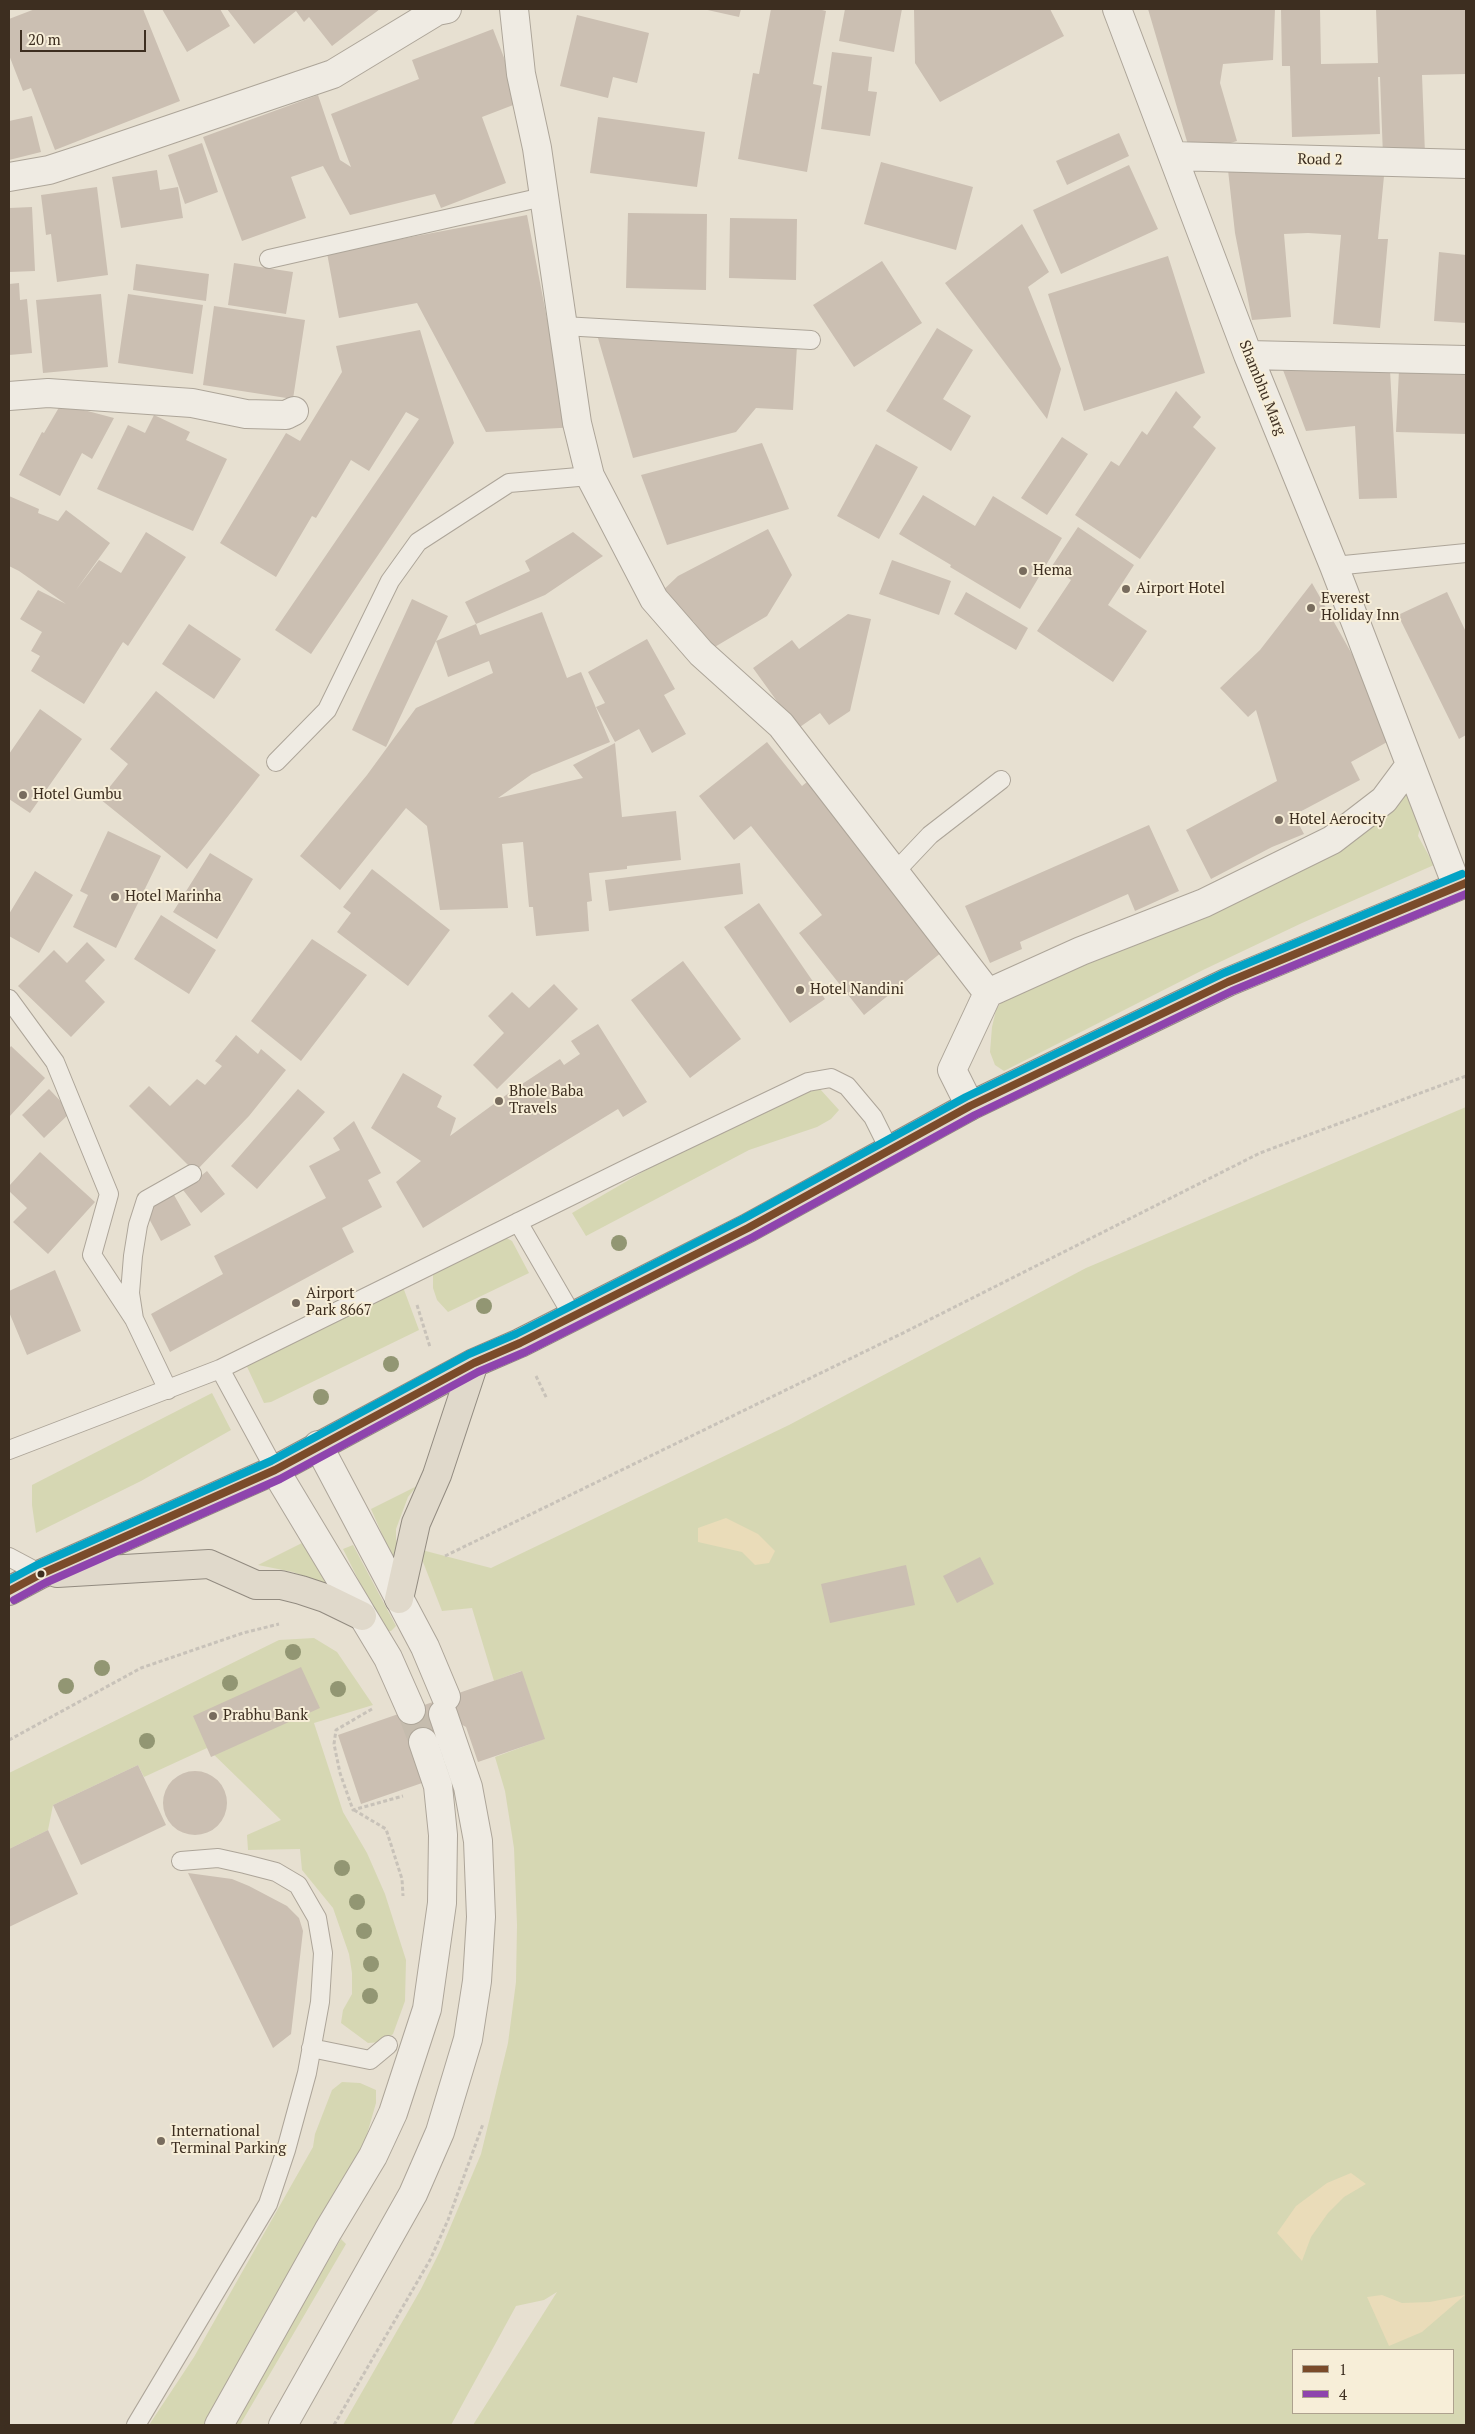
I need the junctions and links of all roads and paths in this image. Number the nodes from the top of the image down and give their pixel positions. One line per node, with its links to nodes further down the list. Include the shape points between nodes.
1 (447, 9): 6 (street, via 437,11 333,74 49,170)
2 (514, 9): 7 (street, via 521,74 537,148)
3 (1117, 9): 4 (street, Shambhu Marg)
4 (1173, 156): 5 (street, Road 2); 11 (street, Shambhu Marg)
5 (1466, 164)
6 (9, 177)
7 (543, 197): 8 (lane); 9 (street)
8 (268, 258)
9 (564, 326): 10 (lane); 15 (street, via 577,423)
10 (810, 340)
11 (1248, 355): 12 (street); 17 (street, Shambhu Marg)
12 (1466, 360)
13 (9, 396): 14 (street, via 48,393 192,403 246,414 286,415)
14 (294, 412)
15 (590, 476): 18 (lane, via 510,483 418,542 390,581 327,710); 21 (street, via 654,599 701,653 781,725)
16 (1466, 552): 17 (lane)
17 (1334, 566): 19 (street, Shambhu Marg)
18 (276, 762)
19 (1410, 766): 22 (street, Shambhu Marg); 23 (street, via 1384,800 1332,840 1204,903 1081,951)
20 (1001, 780): 21 (lane, via 930,835)
21 (895, 872): 23 (street)
22 (1462, 885): 26 (highway, via 1228,982)
23 (988, 993): 26 (street, via 952,1070)
24 (9, 999): 32 (lane, via 55,1062 109,1194 92,1255)
25 (1466, 1076): 41 (path, via 1260,1153 905,1332)
26 (970, 1106): 27 (highway)
27 (889, 1149): 29 (lane, via 873,1117 847,1086 831,1078 808,1082); 31 (highway, via 748,1228)
28 (192, 1174): 32 (lane, via 146,1200 133,1256 130,1293)
29 (518, 1222): 30 (lane); 31 (lane)
30 (408, 1276): 34 (lane); 35 (path)
31 (572, 1315): 33 (highway)
32 (134, 1319): 36 (lane)
33 (474, 1363): 35 (highway); 44 (highway, via 437,1475 416,1523)
34 (220, 1369): 36 (lane); 39 (lane)
35 (441, 1382): 37 (highway)
36 (168, 1390): 38 (lane)
37 (318, 1445): 39 (highway); 44 (street)
38 (9, 1450)
39 (275, 1470): 42 (highway); 45 (street)
40 (9, 1557): 42 (lane)
41 (439, 1559)
42 (40, 1574): 43 (highway); 45 (highway, via 209,1564 256,1585 281,1585 325,1598)
43 (9, 1591)
44 (399, 1599): 57 (street, via 425,1647 468,1787 478,1841 481,1918 477,1981 468,2039 440,2132 413,2194)
45 (362, 1616): 47 (street, via 388,1658)
46 (281, 1623): 48 (path, via 141,1668)
47 (411, 1710)
48 (9, 1740)
49 (423, 1742): 56 (street, via 438,1786 443,1835 442,1902 427,2009 393,2113 373,2156)
50 (353, 1810): 52 (path, via 386,1829 402,1879)
51 (181, 1861): 54 (lane, via 218,1858 276,1872 298,1885 317,1918 323,1952 320,2002)
52 (404, 1904)
53 (388, 2045): 54 (lane, via 370,2060)
54 (312, 2048): 55 (lane, via 289,2140 268,2204)
55 (136, 2425)
56 (219, 2425)
57 (283, 2425)

